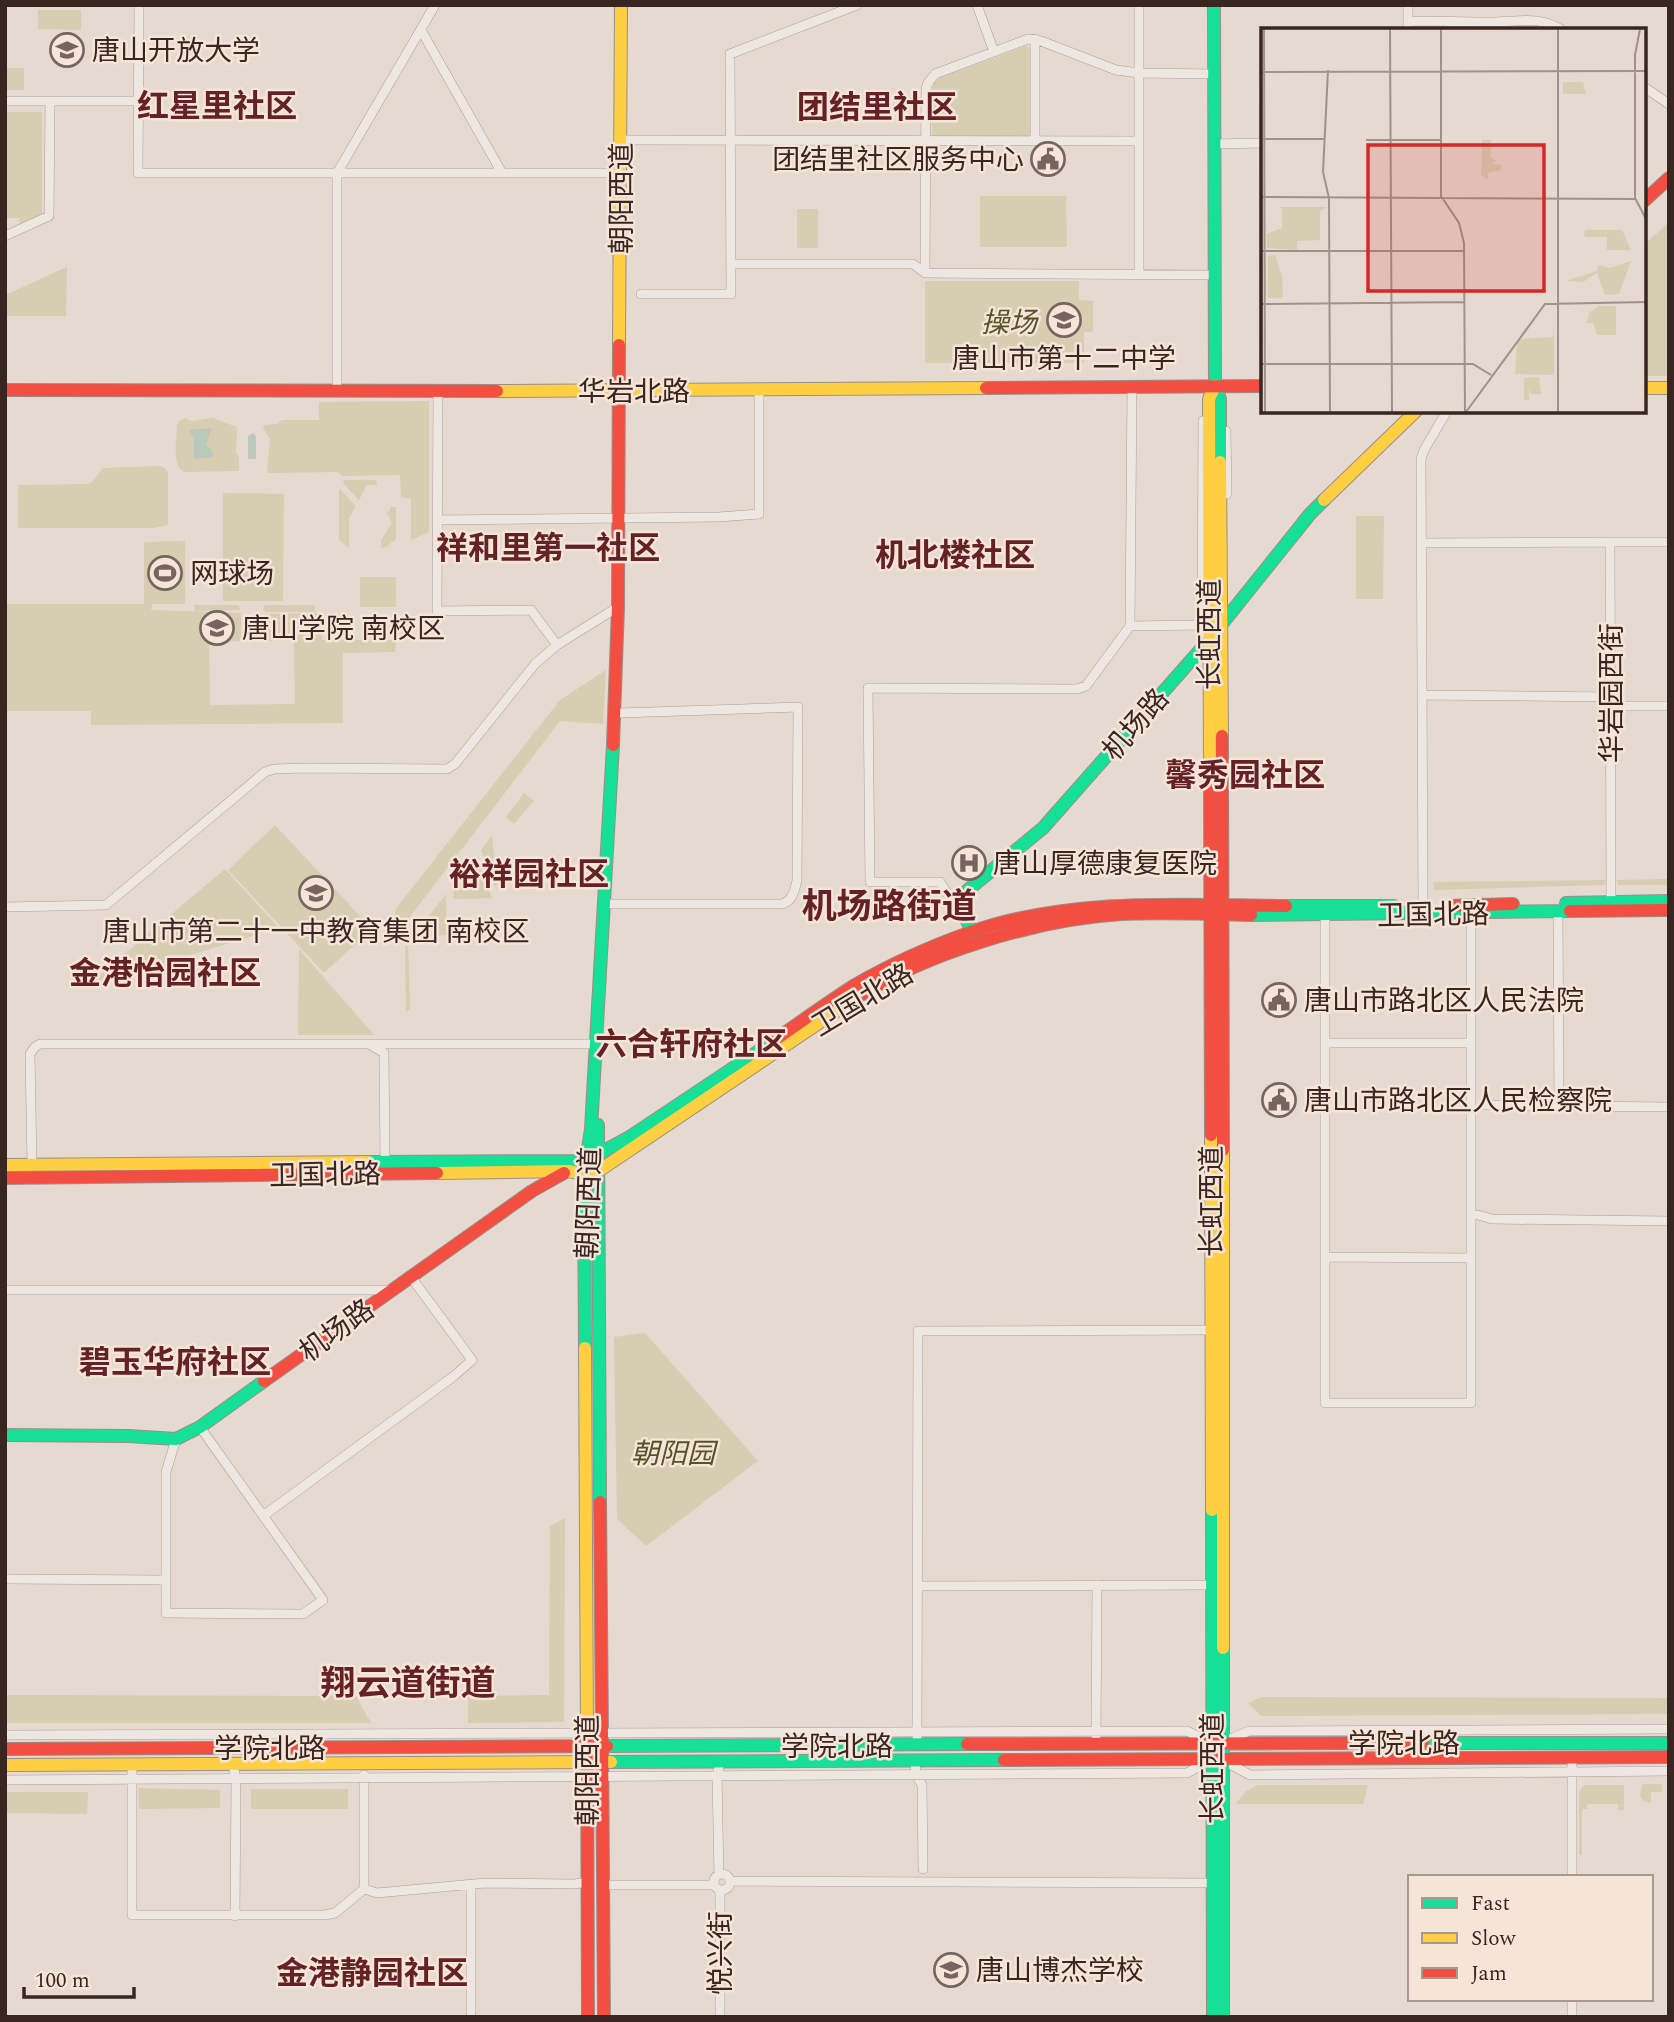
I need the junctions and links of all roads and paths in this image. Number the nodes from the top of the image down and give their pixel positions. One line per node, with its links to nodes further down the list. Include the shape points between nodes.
1 (139, 5): 19 (street)
2 (435, 5): 11 (street)
3 (621, 5): 21 (main road, 朝阳西道)
4 (857, 5): 22 (street, via 730,54)
5 (977, 5): 13 (street)
6 (1139, 5): 14 (street)
7 (1214, 5): 15 (main road, 长虹西道)
8 (1408, 5): 9 (street)
9 (1408, 25): 10 (street, via 1523,19)
10 (1545, 25)
11 (421, 30): 28 (street); 29 (street)
12 (1035, 39): 13 (street); 14 (street); 24 (street)
13 (994, 51): 23 (street, via 931,78 926,89)
14 (1139, 73): 15 (street); 25 (street)
15 (1214, 74): 26 (main road, 长虹西道)
16 (1646, 88): 20 (street)
17 (5, 101): 18 (street)
18 (50, 101): 19 (street); 33 (street, via 49,216)
19 (138, 101): 28 (street, via 138,173)
20 (1669, 104)
21 (621, 140): 22 (street); 30 (main road, 朝阳西道)
22 (730, 140): 23 (street); 34 (street)
23 (926, 140): 24 (street); 35 (street)
24 (1035, 141): 25 (street)
25 (1139, 142): 36 (street)
26 (1214, 144): 27 (street); 37 (main road, 长虹西道)
27 (1261, 144)
28 (337, 173): 29 (street); 44 (street)
29 (502, 173): 30 (street)
30 (620, 173): 48 (main road, 朝阳西道)
31 (1669, 178): 32 (main road)
32 (1646, 199)
33 (5, 236)
34 (731, 264): 35 (street, via 913,264); 38 (street, via 731,294)
35 (925, 273): 36 (street)
36 (1139, 274): 37 (street)
37 (1215, 275): 39 (main road, 长虹西道)
38 (640, 294)
39 (1216, 386): 40 (main road, 华岩北路); 41 (main road, 华岩北路); 57 (main road, 长虹西道, via 1220,399); 58 (street, via 1204,400); 60 (main road, 长虹西道, via 1209,399)
40 (1261, 386)
41 (1132, 387): 47 (main road, 华岩北路); 59 (street)
42 (1646, 388): 43 (main road)
43 (1669, 388)
44 (337, 389): 45 (main road, 华岩北路); 46 (main road, 华岩北路)
45 (5, 390)
46 (438, 390): 48 (main road, 华岩北路); 52 (street)
47 (759, 390): 48 (main road, 华岩北路); 51 (street, via 759,514)
48 (620, 391): 51 (main road, 朝阳西道, via 624,402)
49 (1414, 413): 57 (main road, 机场路, via 1310,514)
50 (1446, 413): 55 (street, via 1422,459)
51 (621, 518): 52 (street); 56 (main road, 朝阳西道); 65 (main road, 朝阳西道)
52 (437, 520): 61 (street, via 437,611 531,610)
53 (1610, 542): 54 (street); 55 (street); 63 (street, 华岩园西街)
54 (1669, 542)
55 (1421, 543): 62 (street)
56 (618, 607): 61 (street); 81 (main road, 朝阳西道)
57 (1223, 622): 60 (main road, 机场路); 73 (main road, 长虹西道)
58 (1202, 625): 59 (street); 60 (street)
59 (1130, 626): 69 (street, via 1086,686 1076,689 868,688 870,882 940,882)
60 (1205, 644): 69 (main road, 机场路, via 1043,828 963,894); 73 (main road, 长虹西道)
61 (557, 645): 71 (street, via 535,664 447,769 274,769 259,776 106,905)
62 (1422, 695): 63 (street); 70 (street)
63 (1611, 701): 64 (street); 67 (street, 华岩园西街)
64 (1669, 706)
65 (620, 713): 68 (main road, 朝阳西道); 68 (street, via 798,707 797,881 792,896 782,904)
66 (1669, 901): 67 (main road, 卫国北路)
67 (1611, 902): 70 (main road, 卫国北路)
68 (610, 904): 85 (main road, 朝阳西道)
69 (960, 906): 77 (main road)
70 (1423, 906): 73 (main road, 卫国北路)
71 (5, 907)
72 (1669, 910): 74 (main road, 卫国北路)
73 (1216, 911): 76 (main road, 卫国北路); 77 (main road, 卫国北路, via 1095,916); 100 (main road, 长虹西道)
74 (1558, 911): 75 (main road, 卫国北路); 83 (street)
75 (1471, 914): 76 (main road, 卫国北路); 79 (street)
76 (1325, 915): 78 (street)
77 (974, 937): 85 (main road, 卫国北路, via 895,964 856,985); 90 (main road, 卫国北路, via 859,996)
78 (1325, 1043): 79 (street); 95 (street)
79 (1471, 1043): 96 (street)
80 (369, 1044): 81 (street); 86 (street, via 384,1053); 88 (street, via 40,1044 30,1054)
81 (597, 1044): 89 (main road, 朝阳西道)
82 (1486, 1105): 83 (street)
83 (1559, 1106): 84 (street)
84 (1669, 1107)
85 (598, 1155): 89 (main road, 卫国北路); 90 (main road, 朝阳西道)
86 (386, 1164): 88 (main road, 卫国北路); 89 (main road, 卫国北路)
87 (5, 1165): 88 (main road, 卫国北路)
88 (32, 1165)
89 (584, 1168): 90 (main road, 卫国北路); 91 (main road, 卫国北路); 117 (main road, 朝阳西道)
90 (600, 1170): 115 (main road, 朝阳西道)
91 (568, 1171): 92 (main road, 卫国北路); 97 (main road, 机场路, via 532,1191)
92 (5, 1178)
93 (1478, 1215): 94 (street, via 1492,1219)
94 (1669, 1221)
95 (1325, 1257): 96 (street); 96 (street, via 1325,1403 1471,1403)
96 (1471, 1258)
97 (411, 1277): 99 (main road, 机场路); 104 (street, via 472,1360)
98 (5, 1290): 99 (street)
99 (393, 1290): 101 (main road, 机场路)
100 (1217, 1330): 108 (main road, 长虹西道); 109 (street, via 918,1331); 118 (main road, 长虹西道)
101 (200, 1427): 103 (main road, 机场路); 104 (street)
102 (5, 1435): 103 (main road)
103 (176, 1439): 106 (street, via 166,1472)
104 (263, 1516): 106 (street, via 323,1600 306,1613 166,1613)
105 (5, 1578): 106 (street)
106 (166, 1580)
107 (1097, 1585): 108 (street); 109 (street); 114 (street)
108 (1212, 1585): 118 (main road, 长虹西道)
109 (918, 1586): 116 (street)
110 (1669, 1729): 111 (street)
111 (1516, 1730): 118 (street, via 1250,1731); 119 (street)
112 (233, 1733): 113 (street); 117 (street); 121 (street)
113 (5, 1735)
114 (1096, 1738): 116 (main road, 学院北路); 118 (main road, 学院北路)
115 (602, 1739): 116 (main road, 学院北路); 117 (main road, 学院北路); 130 (main road, 朝阳西道)
116 (917, 1739): 128 (main road)
117 (587, 1740): 121 (main road, 学院北路); 129 (main road, 朝阳西道)
118 (1217, 1743): 119 (main road, 学院北路); 126 (main road, 长虹西道)
119 (1516, 1743): 120 (main road, 学院北路); 124 (main road)
120 (1669, 1743)
121 (234, 1748): 122 (main road, 学院北路); 135 (main road)
122 (5, 1749)
123 (1669, 1757): 125 (main road, 学院北路)
124 (1516, 1758): 125 (main road, 学院北路); 127 (main road, 学院北路); 138 (street)
125 (1572, 1758): 137 (street)
126 (1217, 1759): 127 (main road, 学院北路); 128 (main road, 学院北路); 139 (street, via 1187,1773); 140 (street, via 1250,1775); 154 (main road, 长虹西道); 164 (main road, 长虹西道)
127 (1371, 1759): 140 (street)
128 (915, 1760): 131 (main road, 学院北路); 139 (street)
129 (587, 1762): 130 (main road, 学院北路); 132 (main road, 学院北路); 142 (main road, 朝阳西道)
130 (602, 1762): 131 (main road, 学院北路); 143 (main road, 朝阳西道)
131 (720, 1762): 141 (street, 悦兴街)
132 (364, 1764): 135 (main road, 学院北路); 144 (street)
133 (5, 1765): 134 (main road, 学院北路)
134 (132, 1765): 135 (main road, 学院北路); 147 (street)
135 (233, 1765): 145 (street)
136 (1669, 1771): 137 (street)
137 (1572, 1773): 138 (street); 149 (street)
138 (1516, 1774): 140 (street)
139 (916, 1775): 141 (street); 148 (street, via 922,1785)
140 (1364, 1775)
141 (719, 1776): 143 (street); 153 (street, 悦兴街)
142 (587, 1777): 143 (street); 144 (street); 152 (main road, 朝阳西道)
143 (602, 1777): 155 (main road, 朝阳西道)
144 (364, 1778): 145 (street); 157 (street)
145 (236, 1779): 147 (street); 158 (street)
146 (5, 1780): 147 (street)
147 (133, 1780): 158 (street, via 132,1915)
148 (923, 1869): 150 (street); 151 (street)
149 (1572, 1875)
150 (912, 1881): 151 (street); 153 (street)
151 (934, 1881): 154 (street)
152 (587, 1882): 156 (street); 160 (main road, 朝阳西道)
153 (722, 1882): 155 (street); 162 (street, 悦兴街)
154 (1211, 1883): 163 (main road, 长虹西道)
155 (603, 1884): 161 (main road, 朝阳西道)
156 (471, 1886): 157 (street, via 377,1893); 159 (street)
157 (364, 1889): 158 (street, via 335,1913)
158 (235, 1916)
159 (471, 2016)
160 (588, 2017)
161 (604, 2017)
162 (722, 2017)
163 (1213, 2017)
164 (1223, 2017)

